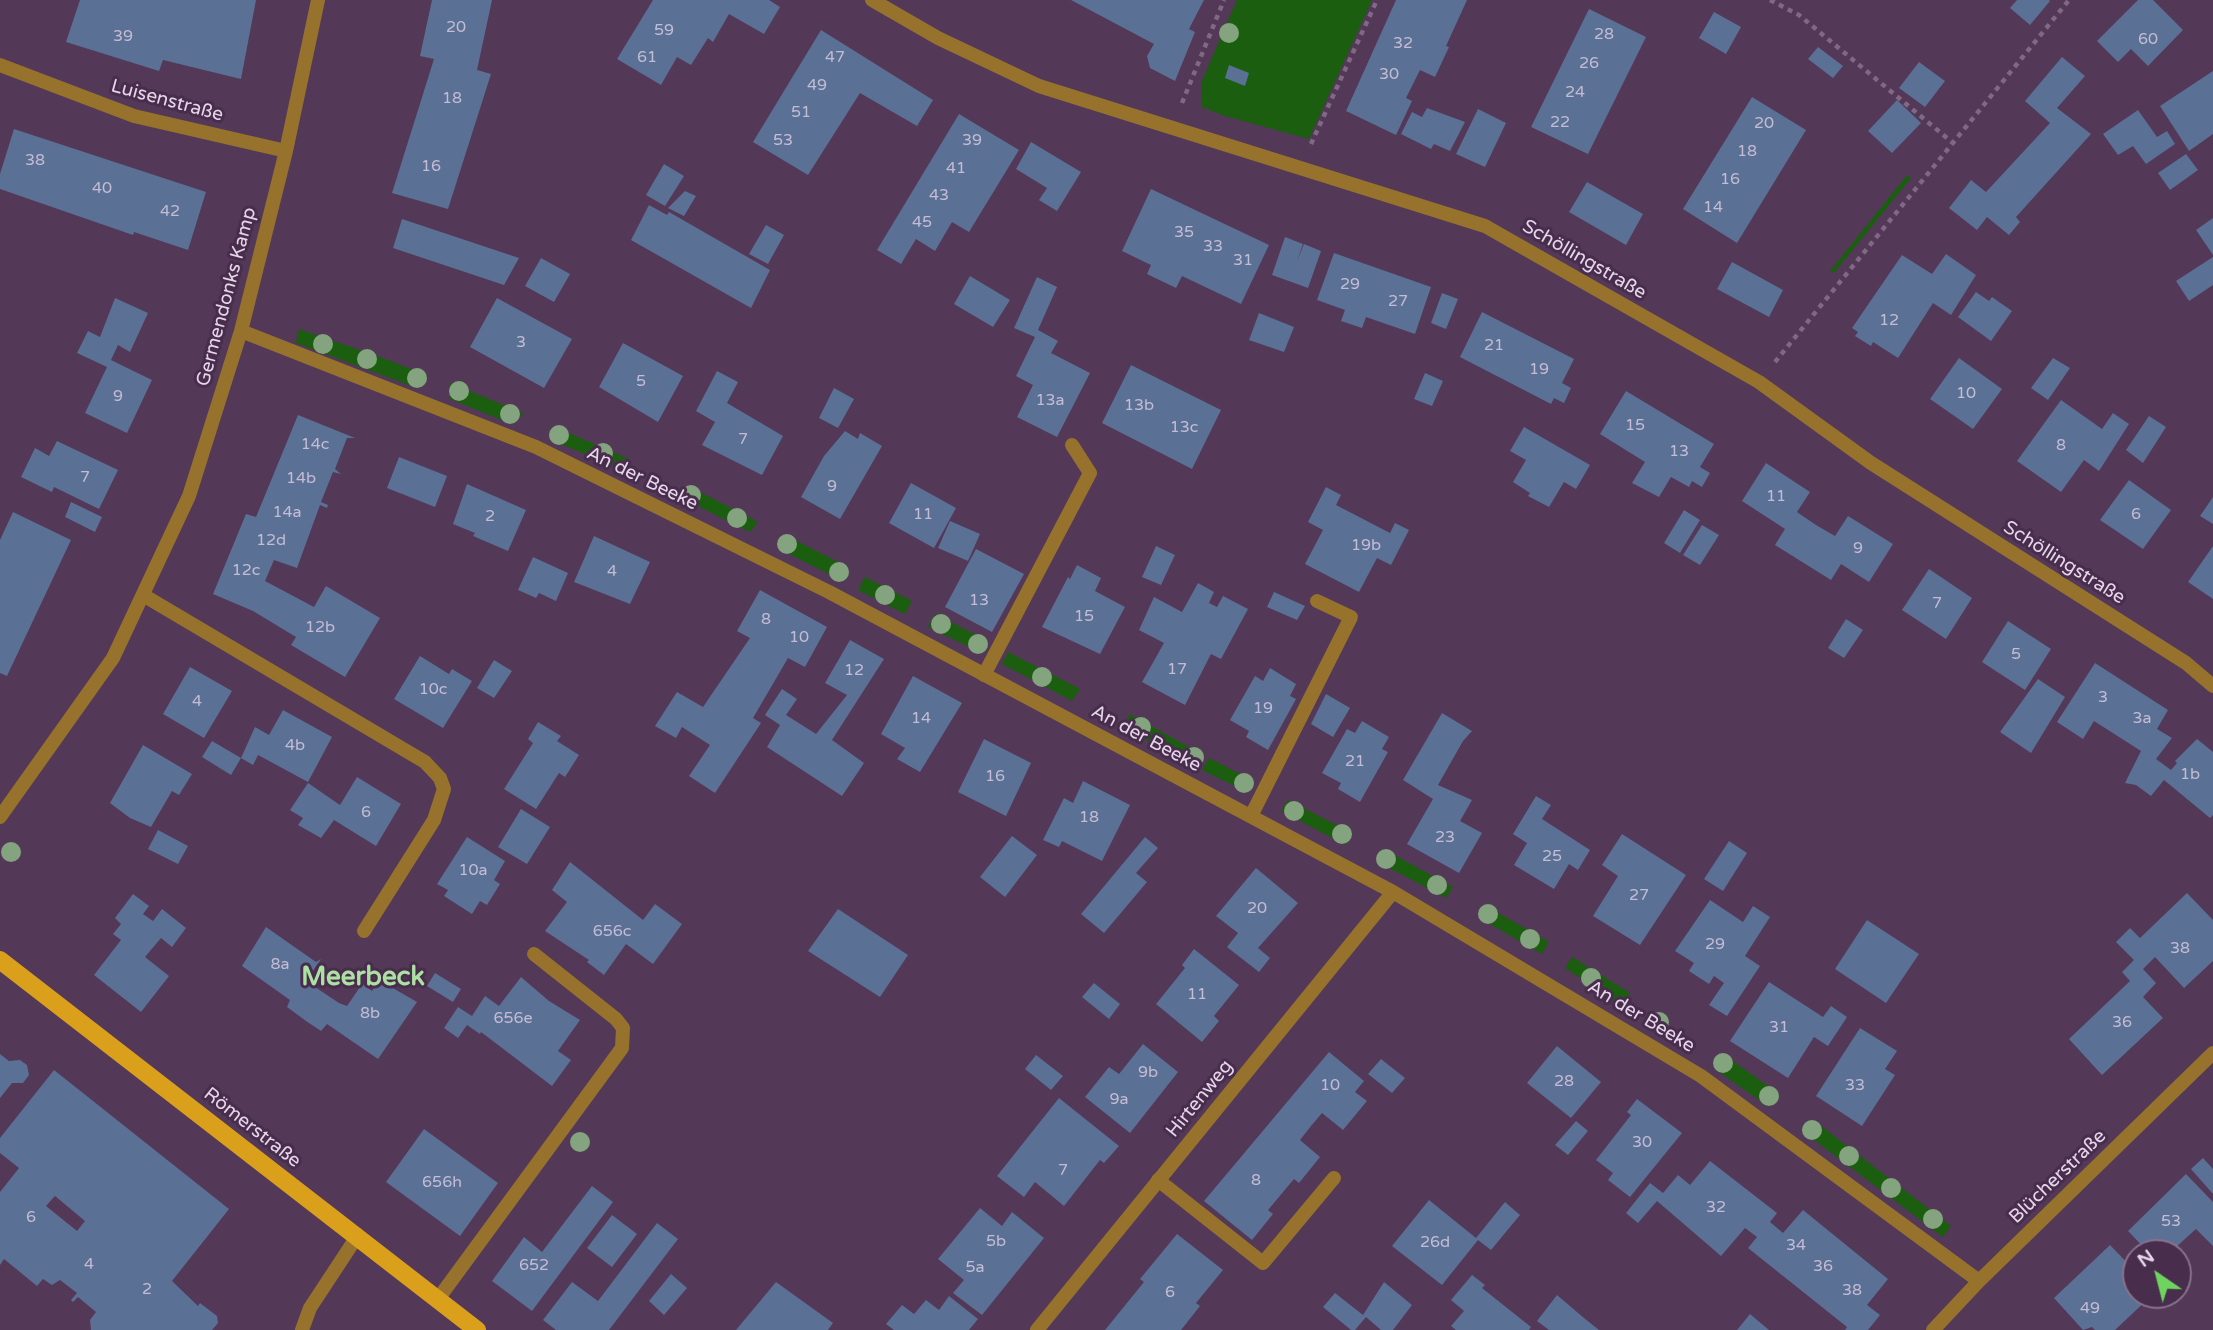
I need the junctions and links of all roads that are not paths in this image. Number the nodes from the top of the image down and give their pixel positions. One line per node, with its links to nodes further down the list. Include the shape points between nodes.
1 (318, 0): 4 (street, Germendonks Kamp)
2 (872, 0): 10 (street, Schöllingstraße, via 1039,86 1485,226 1759,382 1871,463 2186,663)
3 (0, 65): 4 (street, Luisenstraße, via 134,116)
4 (286, 151): 5 (street, Germendonks Kamp)
5 (241, 331): 7 (street, Germendonks Kamp, via 189,496); 9 (street, An der Beeke, via 536,447)
6 (1072, 445): 9 (street, via 1090,473)
7 (143, 595): 12 (street, Germendonks Kamp, via 113,658); 14 (street, via 425,762 440,778 444,789 434,820)
8 (1317, 601): 11 (street, via 1351,617)
9 (984, 674): 11 (street, An der Beeke)
10 (2213, 686)
11 (1251, 816): 13 (street, An der Beeke)
12 (0, 817)
13 (1393, 892): 19 (street, Hirtenweg); 21 (street, An der Beeke, via 1701,1076)
14 (364, 931)
15 (534, 954): 22 (street, via 616,1019 623,1028 622,1048)
16 (0, 960): 20 (main road, Römerstraße)
17 (2213, 1053): 21 (street, Blücherstraße)
18 (1334, 1178): 19 (street, via 1263,1263)
19 (1158, 1180): 25 (street, Hirtenweg)
20 (358, 1235): 22 (main road, Römerstraße); 23 (street, via 310,1308)
21 (1979, 1281): 26 (street, Blücherstraße)
22 (438, 1299): 24 (main road, Römerstraße)
23 (302, 1330)
24 (477, 1330)
25 (1037, 1330)
26 (1933, 1330)

